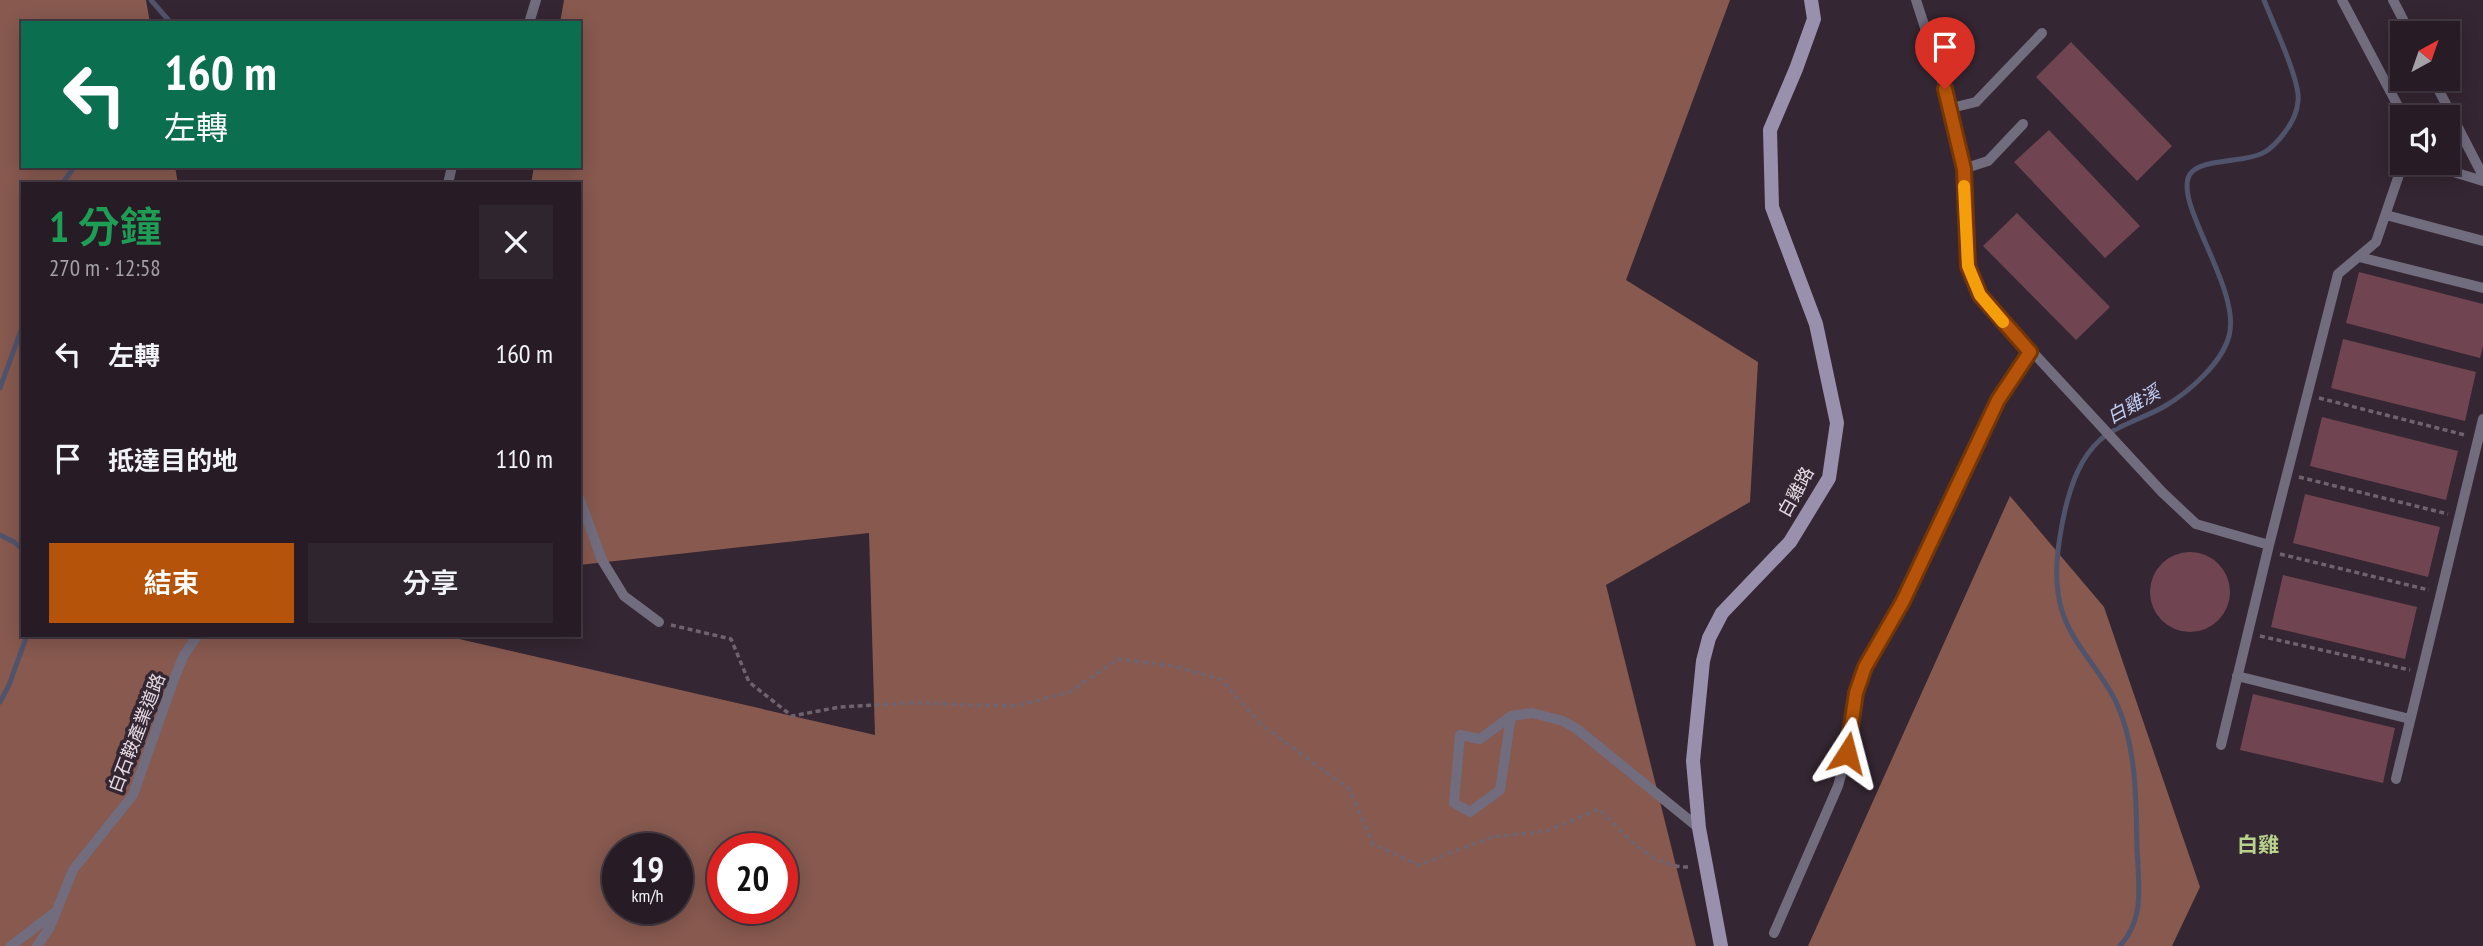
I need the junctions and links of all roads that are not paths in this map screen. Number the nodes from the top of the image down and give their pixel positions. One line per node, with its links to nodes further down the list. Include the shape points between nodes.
1 (536, 0): 6 (lane)
2 (1811, 0): 32 (street, 白雞路, via 1814,19 1770,130 1772,207 1816,324 1837,423 1829,478 1790,542 1722,612 1709,638 1693,761)
3 (1916, 0): 11 (lane)
4 (2342, 0): 10 (lane)
5 (2393, 0): 7 (lane)
6 (529, 21)
7 (2404, 21)
8 (2042, 33): 11 (lane, via 1976,102)
9 (2439, 91): 16 (lane)
10 (2397, 105)
11 (1951, 108): 13 (lane)
12 (2023, 124): 13 (lane, via 1988,161)
13 (1964, 169): 21 (lane, via 1968,266 1973,282)
14 (2460, 172): 16 (lane)
15 (2399, 175): 17 (lane)
16 (2483, 178)
17 (2386, 215): 18 (lane); 19 (lane, via 2376,242)
18 (2483, 241)
19 (2359, 257): 20 (lane); 24 (lane, via 2338,274)
20 (2483, 288)
21 (2030, 352): 24 (lane, via 2196,524); 34 (lane, via 1998,400 1903,601 1865,667 1838,786)
22 (2483, 419): 29 (lane)
23 (581, 503): 25 (lane, via 602,561 624,596)
24 (2269, 548): 27 (lane)
25 (659, 622)
26 (197, 637): 33 (lane, 白石鞍產業道路, via 174,679 133,796 73,870)
27 (2237, 676): 29 (lane); 30 (lane)
28 (1511, 716): 28 (lane, via 1480,739 1460,735 1454,803 1470,811 1500,790); 32 (lane, via 1547,715 1577,729)
29 (2410, 719): 31 (lane)
30 (2221, 746)
31 (2396, 779)
32 (1699, 828): 37 (street, 白雞路)
33 (55, 912): 35 (lane); 36 (lane, 白石鞍產業道路)
34 (1774, 933)
35 (11, 946)
36 (37, 946)
37 (1721, 946)

